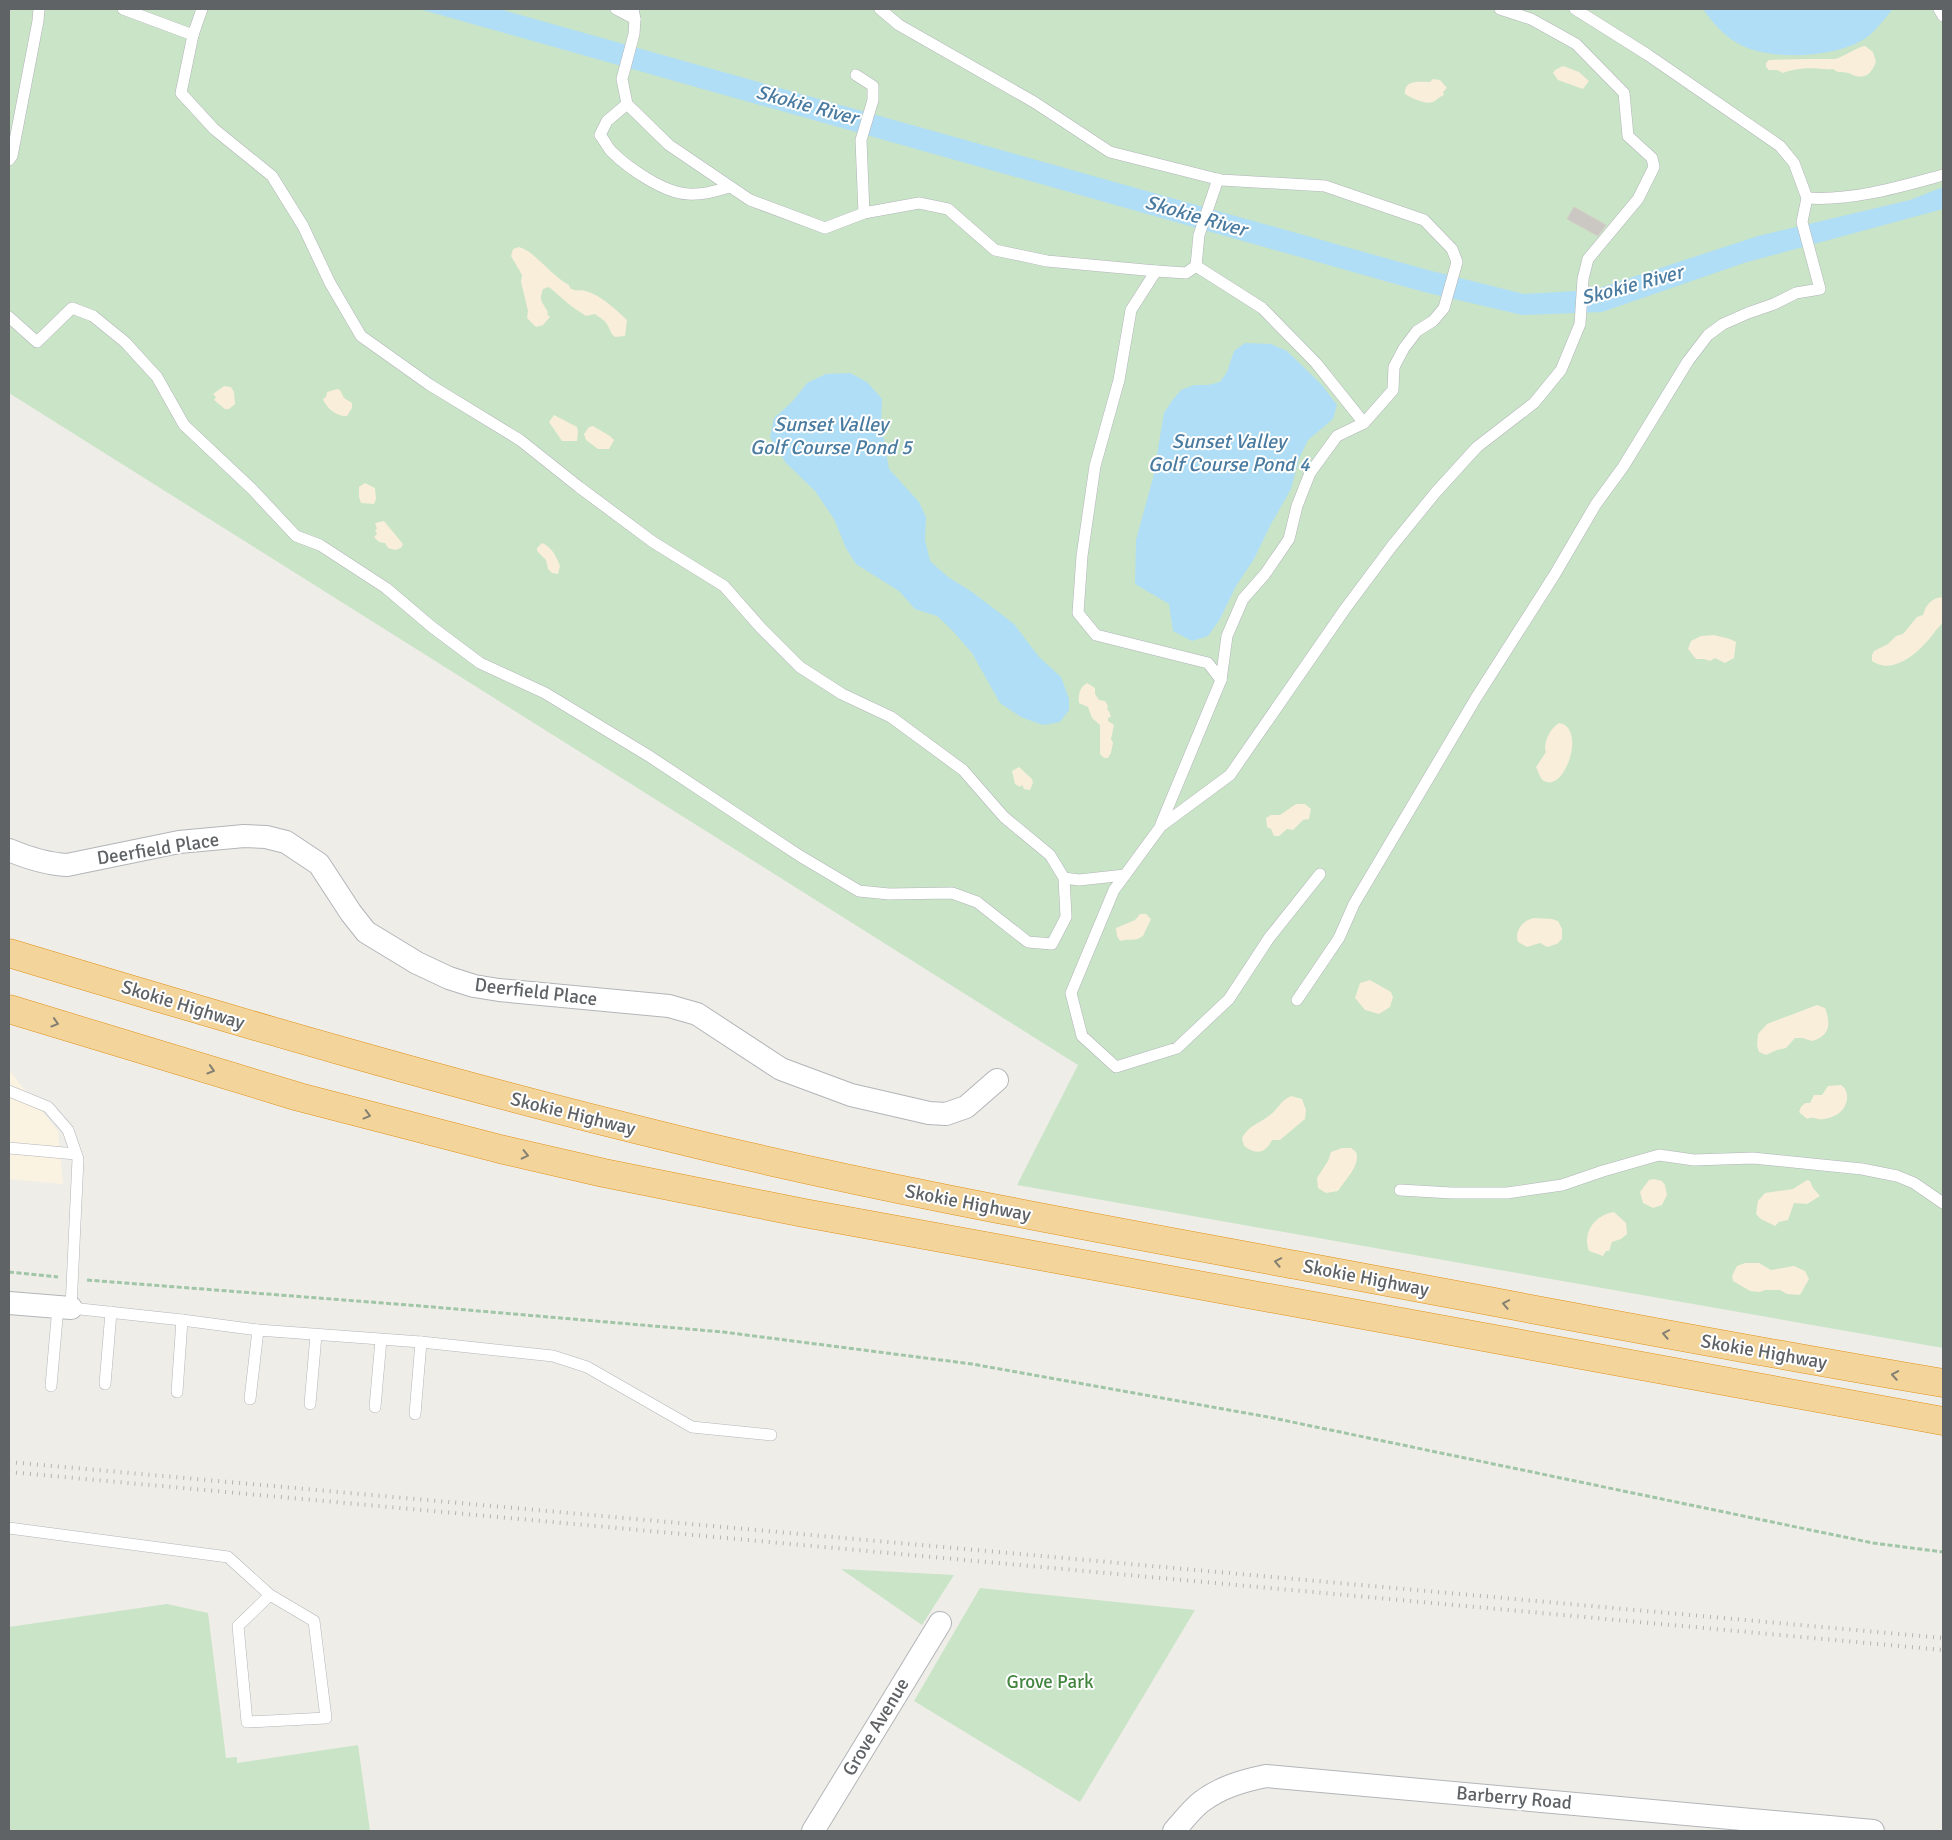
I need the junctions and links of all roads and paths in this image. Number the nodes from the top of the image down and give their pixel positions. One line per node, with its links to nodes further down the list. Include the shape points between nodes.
1 (39, 9): 14 (lane)
2 (123, 9): 11 (lane)
3 (202, 9): 11 (lane)
4 (616, 9): 9 (lane)
5 (880, 9): 16 (lane, via 900,25 1034,102 1110,152)
6 (1500, 9): 25 (lane, via 1530,19 1576,44 1624,93 1628,136 1652,158 1654,167 1638,199 1588,259 1583,279 1580,324 1561,370 1534,403 1477,447 1436,492 1345,609 1230,775)
7 (1574, 9): 18 (lane, via 1648,55 1780,146 1794,163)
8 (1939, 9): 10 (lane)
9 (634, 14): 13 (lane, via 632,39 622,79)
10 (1943, 16)
11 (193, 35): 29 (lane, via 181,93 214,129 272,176 303,226 330,283 361,336 430,385 520,440 653,542 724,586 800,667 842,694 891,717 963,770 1004,817 1050,854)
12 (856, 75): 19 (lane, via 873,86 873,100 861,140)
13 (627, 104): 17 (lane, via 669,145); 17 (lane, via 607,121 600,135 610,150 639,174 687,194 710,193)
14 (9, 160)
15 (1943, 174): 18 (lane, via 1883,191 1830,199)
16 (1218, 179): 20 (lane, via 1198,235); 23 (lane, via 1325,186 1424,220 1452,249 1457,262 1444,308 1433,321 1417,331 1404,348 1394,367 1393,390)
17 (730, 187): 19 (lane, via 750,200 825,228)
18 (1807, 198): 31 (lane, via 1802,222 1820,289 1796,293 1722,324 1708,335 1688,361 1476,698 1354,904 1339,938)
19 (864, 213): 21 (lane, via 919,203 948,209 995,250 1047,261)
20 (1196, 266): 21 (lane, via 1186,273); 23 (lane, via 1262,308 1316,363)
21 (1156, 272): 24 (lane, via 1131,310 1119,380 1095,466 1082,556 1078,613 1096,635 1208,663)
22 (9, 317): 29 (lane, via 37,342 72,308 93,316 125,342 157,377 184,425 252,488 296,536 320,545 386,588 480,663 545,693 859,891 952,893 977,902 1028,942 1052,944 1066,917)
23 (1364, 423): 24 (lane, via 1338,436 1310,472 1289,539 1265,574 1243,598 1228,636)
24 (1221, 680): 25 (lane)
25 (1160, 826): 28 (lane)
26 (9, 850): 33 (street, Deerfield Place, via 29,859 67,865 179,842 266,837 286,842 319,864 366,932 449,978 499,990 669,1006 697,1014 781,1069 851,1095 929,1113 946,1114 966,1107)
27 (1320, 874): 28 (lane, via 1268,938 1229,999 1177,1048 1116,1067 1082,1036 1072,993 1114,890)
28 (1125, 875): 29 (lane, via 1079,880)
29 (1064, 878)
30 (9, 953): 51 (highway, Skokie Highway, one-way to 30, via 990,1208 851,1179 487,1092)
31 (1297, 1000)
32 (9, 1009): 59 (highway, Skokie Highway, one-way to 59, via 299,1097 604,1173 804,1213)
33 (997, 1080)
34 (9, 1091): 36 (lane)
35 (9, 1097): 36 (lane)
36 (26, 1098): 38 (lane, via 48,1107 68,1130)
37 (9, 1148): 38 (lane)
38 (76, 1154): 42 (lane)
39 (1400, 1190): 40 (lane, via 1516,1192 1562,1185 1659,1155 1694,1160 1753,1158 1862,1169 1914,1183)
40 (1943, 1203)
41 (9, 1272): 42 (path)
42 (73, 1278): 44 (lane); 62 (path, via 724,1332 972,1364 1268,1417 1873,1543)
43 (9, 1303): 44 (street)
44 (64, 1307): 45 (lane); 53 (lane)
45 (111, 1312): 46 (lane); 52 (lane)
46 (182, 1320): 47 (lane); 54 (lane)
47 (258, 1330): 48 (lane); 55 (lane)
48 (316, 1334): 49 (lane); 56 (lane)
49 (381, 1340): 50 (lane); 57 (lane)
50 (421, 1342): 58 (lane); 60 (lane, via 553,1356 586,1367 692,1427)
51 (1943, 1383)
52 (105, 1384)
53 (51, 1386)
54 (177, 1392)
55 (250, 1399)
56 (310, 1404)
57 (375, 1407)
58 (415, 1414)
59 (1943, 1421)
60 (771, 1435)
61 (9, 1528): 63 (lane, via 228,1557)
62 (1943, 1552)
63 (270, 1595): 63 (lane, via 238,1626 247,1722 326,1718 314,1621)
64 (940, 1623): 65 (street, Grove Avenue)
65 (813, 1831)
66 (1174, 1831): 67 (street, Barberry Road, via 1199,1803 1224,1788 1266,1776)
67 (1873, 1831)

